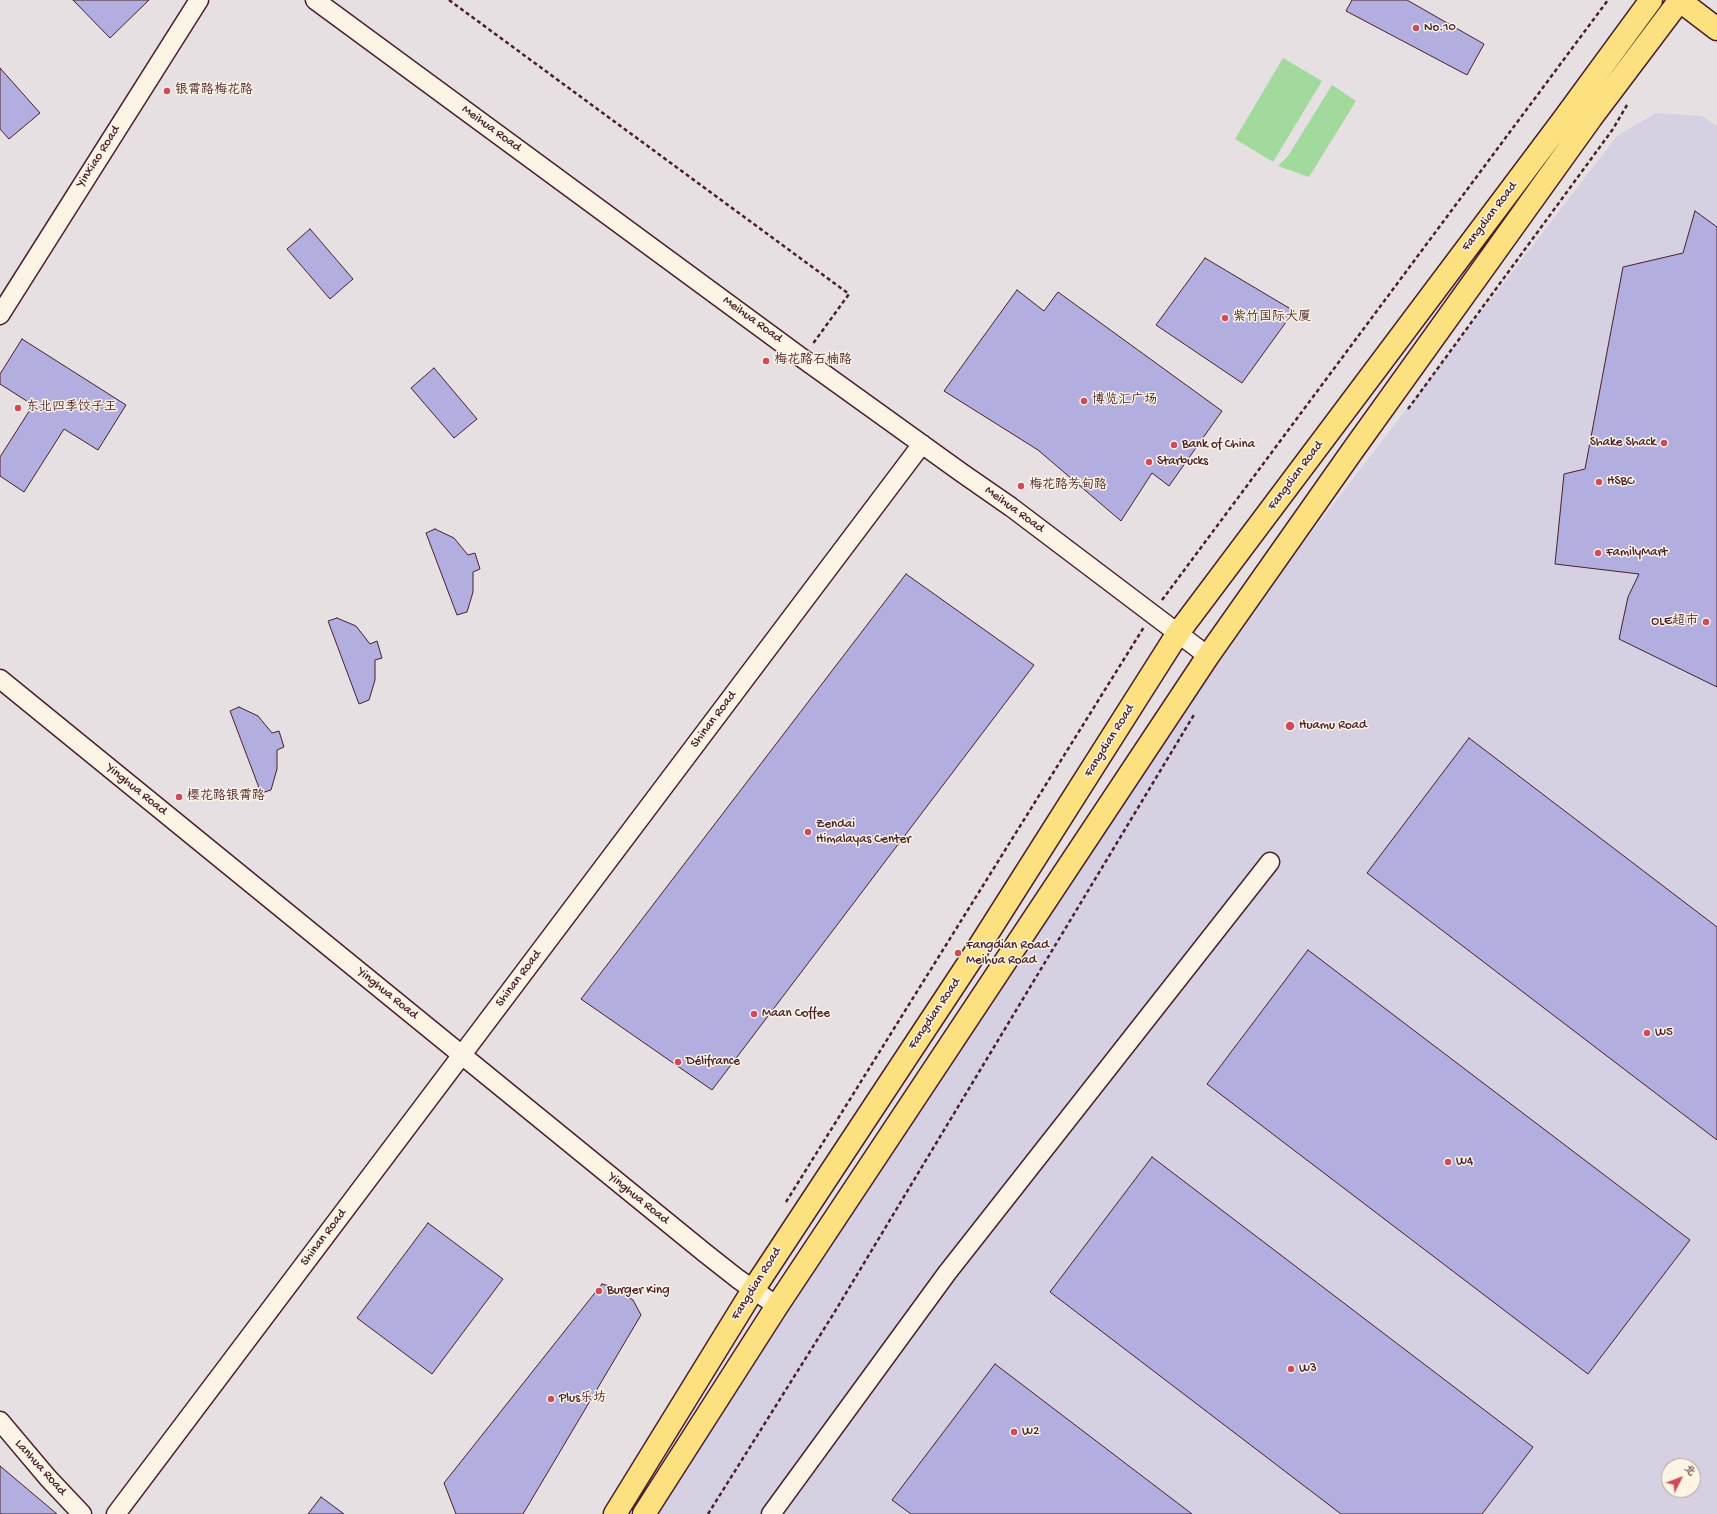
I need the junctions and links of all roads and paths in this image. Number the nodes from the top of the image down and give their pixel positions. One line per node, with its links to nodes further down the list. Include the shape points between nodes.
1 (199, 0): 8 (street, Yinxiao Road)
2 (314, 0): 9 (street, Meihua Road)
3 (449, 0): 9 (path, via 849,294)
4 (1652, 0): 12 (main road, Fangdian Road)
5 (1680, 0): 6 (main road); 13 (main road, Fangdian Road, via 1591,118)
6 (1717, 29)
7 (1628, 103): 10 (path, via 1613,129)
8 (0, 314)
9 (802, 358): 11 (street, Meihua Road)
10 (1407, 411)
11 (922, 444): 12 (street, Meihua Road, via 1010,506); 17 (street, Shinan Road)
12 (1178, 633): 13 (street, Meihua Road); 18 (main road, Fangdian Road, via 970,962)
13 (1208, 656): 19 (main road, Fangdian Road)
14 (0, 679): 17 (street, Yinghua Road)
15 (1197, 710): 25 (path, via 838,1306)
16 (1270, 862): 26 (street, via 947,1273)
17 (462, 1055): 18 (street, Yinghua Road); 22 (street, Shinan Road)
18 (753, 1290): 19 (street, Yinghua Road); 23 (main road, Fangdian Road)
19 (776, 1306): 24 (main road, Fangdian Road)
20 (0, 1421): 21 (street, Lanhua Road)
21 (82, 1514)
22 (116, 1514)
23 (615, 1514)
24 (644, 1514)
25 (708, 1514)
26 (771, 1514)

